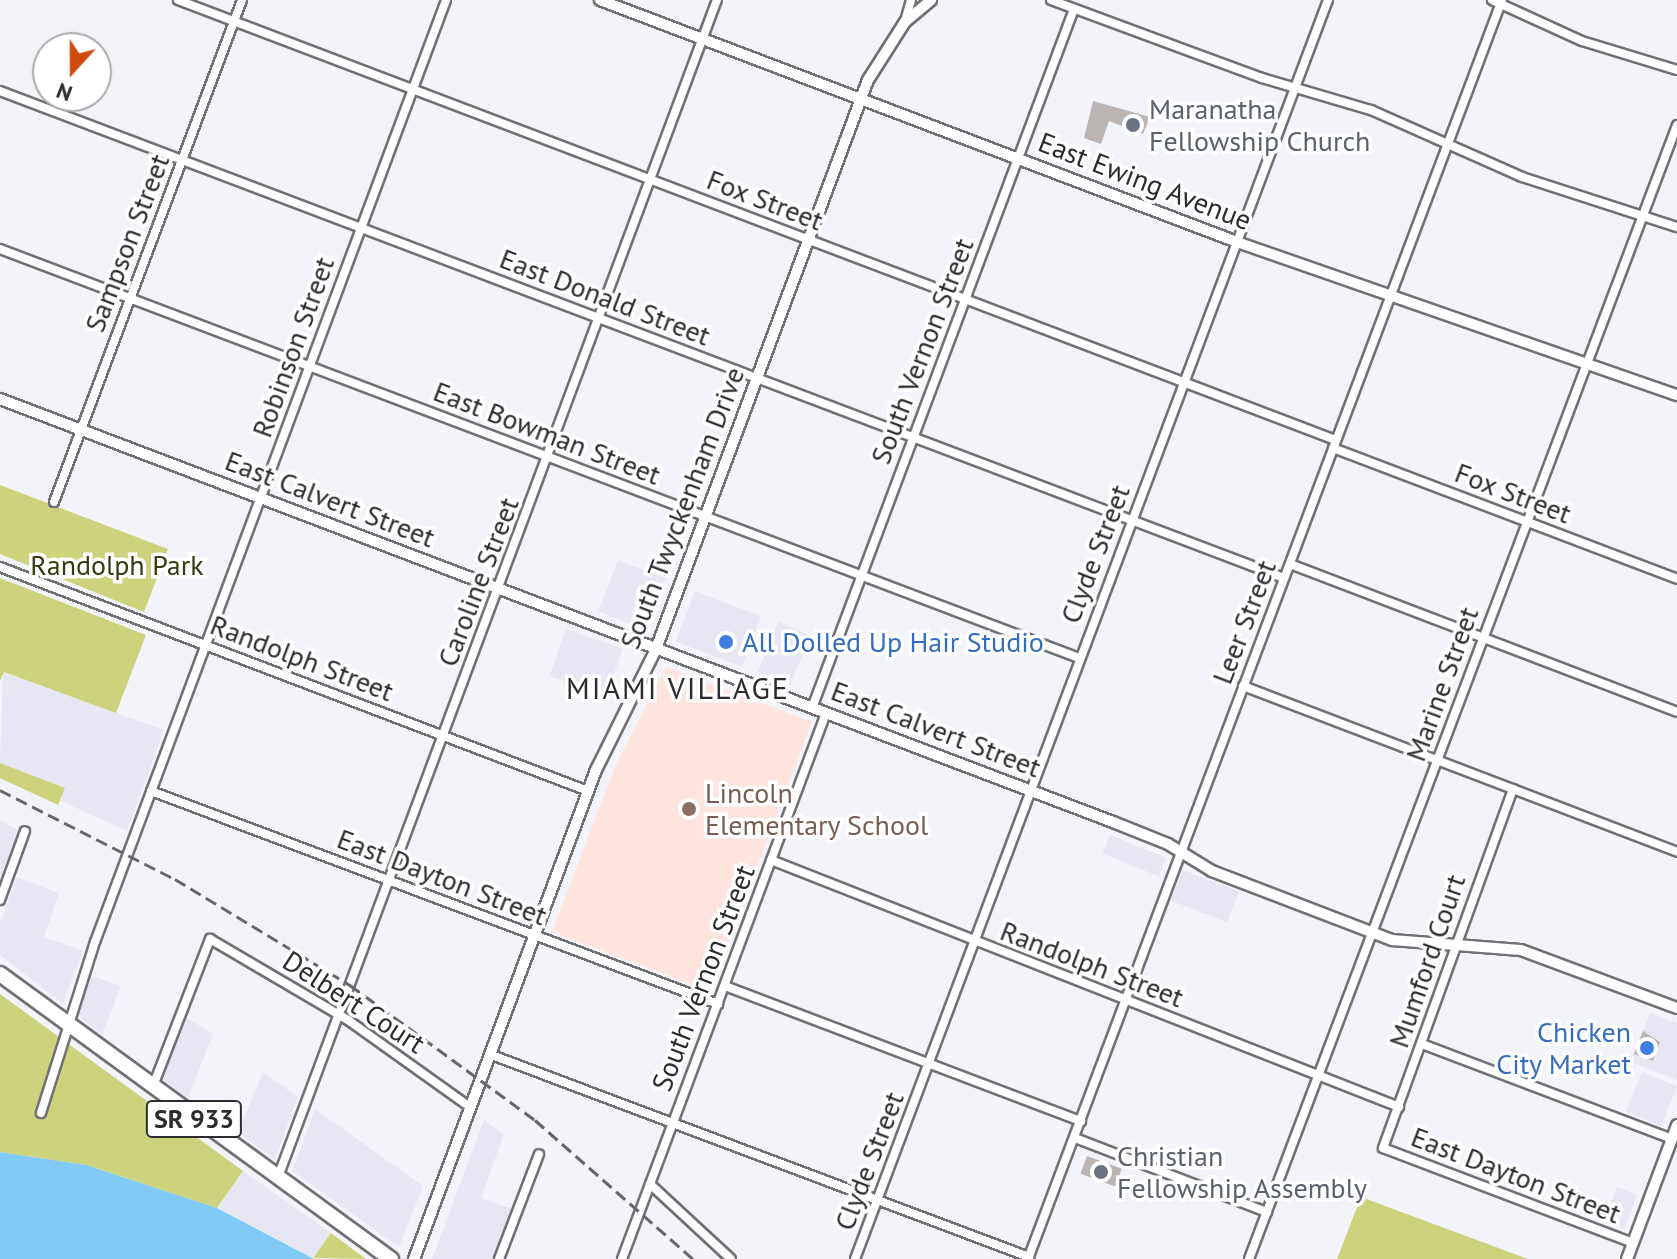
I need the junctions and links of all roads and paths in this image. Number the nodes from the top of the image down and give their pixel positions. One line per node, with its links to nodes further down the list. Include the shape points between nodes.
1 (178, 0): 12 (street, Fox Street)
2 (242, 0): 12 (street, Sampson Street)
3 (446, 0): 17 (street, Robinson Street)
4 (600, 0): 14 (street, East Ewing Avenue)
5 (717, 0): 14 (street, Caroline Street)
6 (911, 0): 13 (street, South Twyckenham Drive)
7 (931, 0): 13 (street)
8 (1051, 0): 11 (street)
9 (1328, 0): 16 (street, Clyde Street)
10 (1498, 1): 15 (street, via 1582,41); 21 (street, Leer Street)
11 (1074, 9): 16 (street); 22 (street, South Vernon Street)
12 (234, 21): 17 (street, Fox Street); 23 (street, Sampson Street)
13 (905, 22): 19 (street, South Twyckenham Drive)
14 (704, 39): 19 (street, East Ewing Avenue); 24 (street, Caroline Street)
15 (1677, 70)
16 (1294, 88): 21 (street, via 1371,110); 29 (street, Clyde Street)
17 (413, 90): 24 (street, Fox Street); 27 (street, Robinson Street)
18 (0, 91): 23 (street, East Donald Street)
19 (860, 101): 22 (street, East Ewing Avenue); 28 (street, South Twyckenham Drive)
20 (1677, 125): 25 (street, Marine Street)
21 (1448, 144): 25 (street, via 1522,177); 31 (street, Leer Street)
22 (1017, 159): 29 (street, East Ewing Avenue); 33 (street, South Vernon Street)
23 (182, 160): 27 (street, East Donald Street); 32 (street, Sampson Street)
24 (653, 181): 28 (street, Fox Street); 34 (street, Caroline Street)
25 (1642, 214): 26 (street); 35 (street, Marine Street)
26 (1677, 227)
27 (361, 228): 34 (street, East Donald Street); 36 (street, Robinson Street)
28 (808, 241): 33 (street, Fox Street); 37 (street, South Twyckenham Drive)
29 (1237, 242): 31 (street, East Ewing Avenue); 38 (street, Clyde Street)
30 (0, 249): 32 (street, East Bowman Street)
31 (1391, 296): 35 (street, East Ewing Avenue); 43 (street, Leer Street)
32 (129, 298): 36 (street, East Bowman Street); 41 (street, Sampson Street)
33 (965, 300): 38 (street, Fox Street); 42 (street, South Vernon Street)
34 (600, 318): 37 (street, East Donald Street); 44 (street, Caroline Street)
35 (1586, 363): 39 (street, East Ewing Avenue); 49 (street, Marine Street)
36 (309, 366): 44 (street, East Bowman Street); 45 (street, Robinson Street)
37 (757, 378): 42 (street, East Donald Street); 47 (street, South Twyckenham Drive)
38 (1184, 383): 43 (street, Fox Street); 48 (street, Clyde Street)
39 (1677, 395)
40 (0, 399): 41 (street, East Calvert Street)
41 (80, 429): 45 (street, East Calvert Street); 46 (street, Sampson Street)
42 (913, 437): 48 (street, East Donald Street); 52 (street, South Vernon Street)
43 (1334, 444): 49 (street, Fox Street); 50 (street, Leer Street)
44 (548, 457): 47 (street, East Bowman Street); 55 (street, Caroline Street)
45 (260, 498): 55 (street, East Calvert Street); 57 (street, Robinson Street)
46 (54, 502)
47 (705, 516): 52 (street, East Bowman Street); 58 (street, South Twyckenham Drive)
48 (1132, 520): 53 (street, East Donald Street); 59 (street, Clyde Street)
49 (1527, 522): 54 (street, Fox Street); 56 (street, Marine Street)
50 (1290, 564): 53 (street, Leer Street); 56 (street)
51 (0, 567): 57 (street, Randolph Street)
52 (861, 575): 59 (street, East Bowman Street); 61 (street, South Vernon Street)
53 (1284, 578): 60 (street, Leer Street)
54 (1677, 579)
55 (499, 589): 58 (street, East Calvert Street); 64 (street, Caroline Street)
56 (1482, 637): 62 (street); 65 (street, Marine Street)
57 (205, 645): 64 (street, Randolph Street); 67 (street, Robinson Street)
58 (656, 649): 61 (street, East Calvert Street); 68 (street, South Twyckenham Drive)
59 (1079, 658): 69 (street, Clyde Street)
60 (1243, 686): 65 (street); 71 (street, Leer Street)
61 (812, 708): 63 (street, East Calvert Street)
62 (1677, 712)
63 (826, 713): 69 (street, East Calvert Street); 73 (street, South Vernon Street)
64 (444, 736): 68 (street, Randolph Street); 74 (street, Caroline Street)
65 (1436, 761): 66 (street); 76 (street, Marine Street)
66 (1513, 789): 72 (street); 79 (street, Mumford Court)
67 (151, 791): 74 (street, East Dayton Street); 86 (street, Robinson Street)
68 (588, 791): 77 (street, South Twyckenham Drive)
69 (1031, 791): 71 (street, East Calvert Street); 78 (street, Clyde Street)
70 (25, 831): 75 (street)
71 (1181, 852): 76 (street, East Calvert Street, via 1212,871); 82 (street, Leer Street)
72 (1677, 852)
73 (771, 860): 78 (street, Randolph Street); 81 (street, South Vernon Street)
74 (390, 880): 77 (street, East Dayton Street); 85 (street, Caroline Street)
75 (0, 900)
76 (1373, 932): 79 (street, East Calvert Street, via 1418,946); 90 (street, Marine Street)
77 (534, 935): 83 (street, East Dayton Street); 88 (street, South Twyckenham Drive)
78 (975, 942): 82 (street, Randolph Street); 89 (street, Clyde Street)
79 (1457, 945): 84 (street, East Calvert Street, via 1521,950); 87 (street, Mumford Court)
80 (0, 974): 86 (main road, SR 933)
81 (725, 986): 83 (street, South Vernon Street); 89 (street)
82 (1126, 1001): 90 (street, Randolph Street); 95 (street, Leer Street)
83 (718, 1004): 96 (street, South Vernon Street)
84 (1677, 1008)
85 (339, 1015): 91 (street, Delbert Court, via 210,939); 92 (street, Delbert Court); 102 (street, Caroline Street)
86 (66, 1024): 91 (main road, SR 933); 94 (street, Robinson Street)
87 (1422, 1044): 93 (street, Mumford Court); 99 (street)
88 (489, 1054): 92 (street, South Twyckenham Drive); 96 (street)
89 (929, 1064): 95 (street); 104 (street, Clyde Street)
90 (1318, 1076): 93 (street, Randolph Street); 105 (street, Marine Street)
91 (152, 1089): 102 (main road, SR 933)
92 (470, 1107): 109 (street, South Twyckenham Drive)
93 (1399, 1107): 100 (street, Mumford Court)
94 (41, 1113)
95 (1081, 1121): 98 (street, Leer Street)
96 (673, 1122): 103 (street, South Vernon Street); 104 (street)
97 (1677, 1125): 99 (street)
98 (1075, 1138): 105 (street); 107 (street, Leer Street)
99 (1672, 1139): 106 (street)
100 (1383, 1148): 106 (street, East Dayton Street)
101 (539, 1154): 110 (street)
102 (278, 1178): 108 (main road, SR 933)
103 (650, 1184): 111 (street, South Vernon Street); 112 (street)
104 (878, 1199): 107 (street); 113 (street, Clyde Street)
105 (1267, 1212): 114 (street, Marine Street)
106 (1633, 1243): 115 (street)
107 (1029, 1258)
108 (391, 1259)
109 (414, 1259)
110 (499, 1259)
111 (622, 1259)
112 (731, 1259)
113 (855, 1259)
114 (1249, 1259)
115 (1627, 1259)

